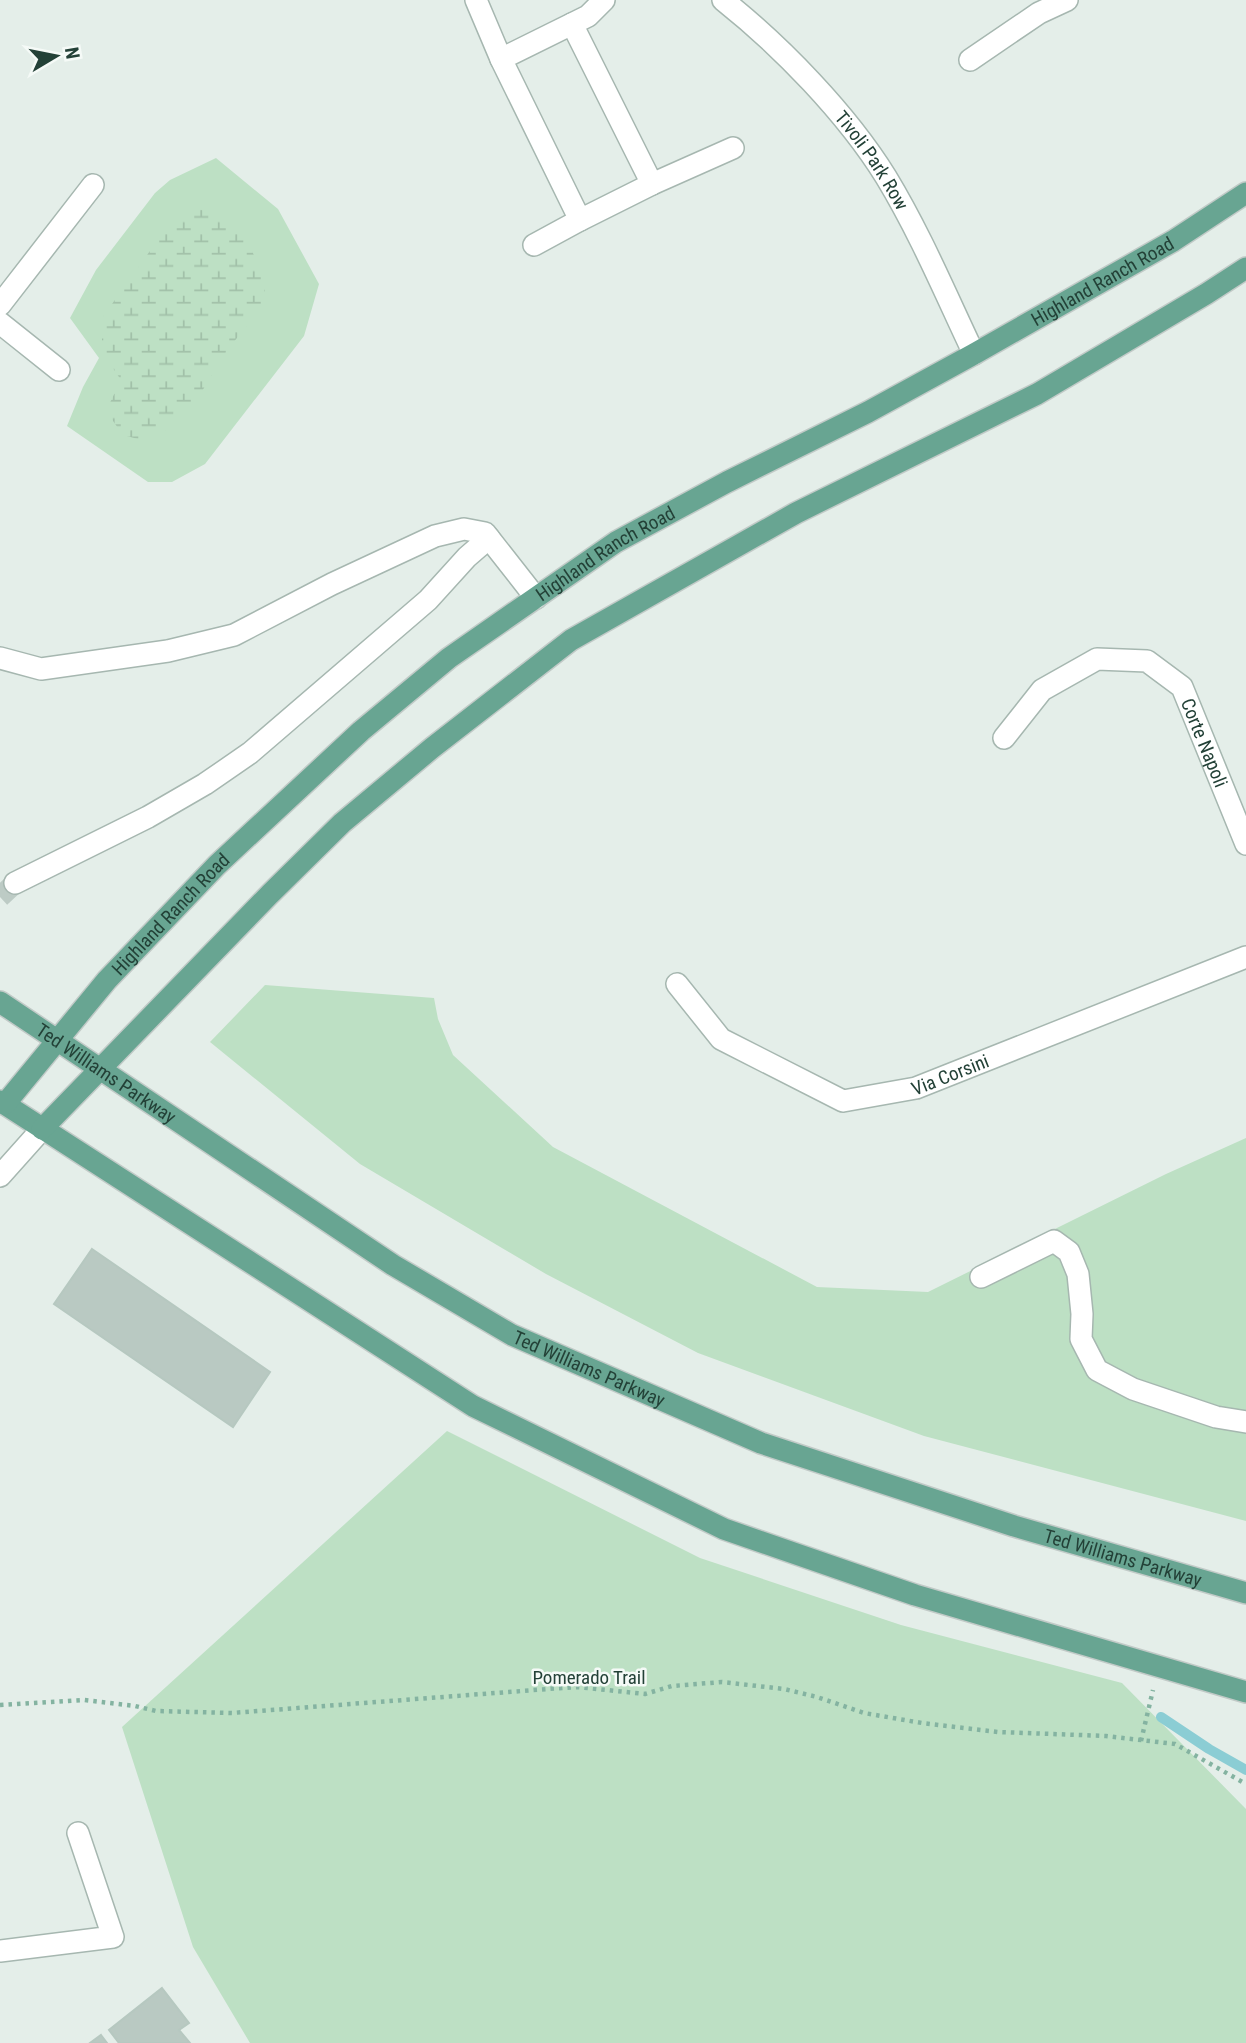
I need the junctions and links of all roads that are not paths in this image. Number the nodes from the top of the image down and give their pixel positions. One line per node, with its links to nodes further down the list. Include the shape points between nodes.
1 (476, 0): 6 (street)
2 (604, 0): 5 (street)
3 (723, 0): 17 (street, Tivoli Park Row, via 758,27 811,83 885,176)
4 (1068, 0): 7 (street, via 1039,13)
5 (572, 24): 6 (street); 9 (street)
6 (502, 59): 12 (street)
7 (970, 60)
8 (733, 148): 9 (street)
9 (652, 184): 12 (street)
10 (93, 185): 15 (street)
11 (1246, 192): 17 (main road, Highland Ranch Road, via 1172,241)
12 (580, 220): 13 (street)
13 (534, 245)
14 (1246, 268): 29 (main road, via 1037,394 796,513 571,640 342,823)
15 (0, 305)
16 (0, 323): 18 (street)
17 (974, 355): 20 (main road, Highland Ranch Road, via 617,542)
18 (59, 370)
19 (489, 538): 20 (street); 21 (street, via 464,529 435,536 234,635 167,651 41,669); 24 (street, via 428,600 250,753 148,817)
20 (536, 597): 28 (main road, Highland Ranch Road, via 449,658 361,731 218,865 107,979)
21 (0, 658)
22 (1004, 738): 23 (street, Corte Napoli, via 1042,690 1097,659 1147,661 1182,687)
23 (1246, 844)
24 (15, 883)
25 (1246, 957): 26 (street, Via Corsini, via 916,1088 843,1101 721,1039)
26 (677, 984)
27 (0, 1002): 28 (main road, Ted Williams Parkway)
28 (56, 1039): 29 (main road, Ted Williams Parkway); 30 (main road, Highland Ranch Road)
29 (99, 1070): 31 (main road); 35 (main road, Ted Williams Parkway, via 393,1265 512,1335 761,1443 1014,1526)
30 (2, 1105): 31 (main road)
31 (42, 1129): 32 (street); 36 (main road, via 473,1406 724,1529 915,1595)
32 (0, 1176)
33 (981, 1277): 34 (street, via 1054,1241 1069,1252 1078,1274 1081,1339 1097,1370 1144,1393)
34 (1246, 1422)
35 (1246, 1593)
36 (1246, 1692)
37 (78, 1833): 38 (street, via 114,1937)
38 (0, 1951)

